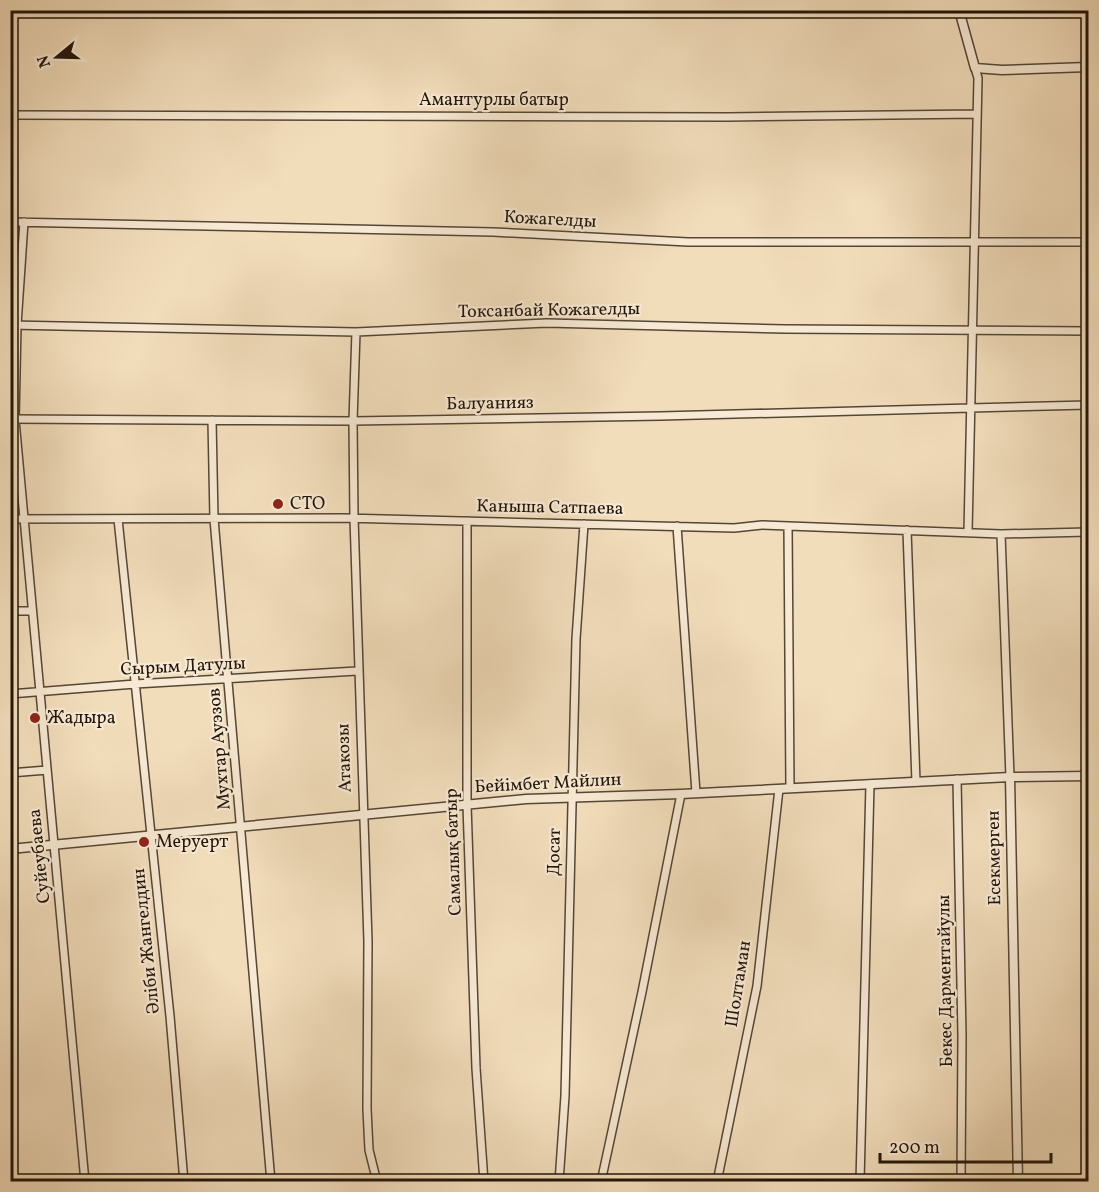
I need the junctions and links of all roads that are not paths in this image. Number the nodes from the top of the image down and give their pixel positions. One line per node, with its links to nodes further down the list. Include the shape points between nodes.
1 (959, 10): 3 (street)
2 (1089, 67): 3 (street)
3 (975, 68): 4 (street)
4 (977, 114): 5 (street, Амантурлы батыр); 8 (street)
5 (10, 115)
6 (10, 222): 7 (street, Кожагелды)
7 (24, 222): 8 (street, Кожагелды, via 493,232 688,242); 10 (street, Суйеубаева)
8 (974, 242): 9 (street, Кожагелды); 11 (street)
9 (1089, 242)
10 (14, 325): 13 (street, Токсанбай Кожагелды); 16 (street, Суйеубаева)
11 (973, 330): 12 (street, Токсанбай Кожагелды); 13 (street, Токсанбай Кожагелды, via 547,323); 15 (street)
12 (1089, 331)
13 (356, 332): 18 (street, Атакозы)
14 (1089, 405): 15 (street, Балуанияз)
15 (970, 407): 18 (street, Балуанияз); 29 (street)
16 (13, 419): 17 (street, Балуанияз); 21 (street, Суйеубаева)
17 (212, 420): 18 (street, Балуанияз); 23 (street, Мухтар Ауэзов)
18 (353, 421): 19 (street, Атакозы)
19 (354, 518): 23 (street, Каныша Сатпаева); 24 (street, Каныша Сатпаева); 34 (street, Атакозы)
20 (10, 519): 21 (street, Каныша Сатпаева)
21 (24, 519): 22 (street, Каныша Сатпаева); 33 (street, Суйеубаева)
22 (118, 519): 23 (street, Каныша Сатпаева); 36 (street, Әліби Жангелдин)
23 (214, 519): 35 (street, Мухтар Ауэзов)
24 (467, 521): 25 (street, Каныша Сатпаева); 51 (street, Самалық батыр)
25 (584, 524): 26 (street, Каныша Сатпаева); 50 (street, Досат)
26 (677, 526): 27 (street, Каныша Сатпаева); 48 (street)
27 (788, 526): 28 (street, Каныша Сатпаева); 46 (street)
28 (907, 531): 29 (street, Каныша Сатпаева); 44 (street)
29 (968, 532): 31 (street, Каныша Сатпаева)
30 (1089, 532): 31 (street, Каныша Сатпаева)
31 (1001, 534): 42 (street, Eсекмерген)
32 (10, 611): 33 (street)
33 (32, 611): 37 (street, Суйеубаева)
34 (357, 671): 35 (street, Сырым Датулы); 52 (street, Атакозы)
35 (229, 679): 36 (street, Сырым Датулы); 53 (street, Мухтар Ауэзов)
36 (135, 684): 37 (street, Сырым Датулы); 54 (street, Әліби Жангелдин)
37 (39, 691): 38 (street, Сырым Датулы); 39 (street, Суйеубаева)
38 (10, 694)
39 (46, 770): 40 (street); 55 (street, Суйеубаева)
40 (10, 773)
41 (1089, 776): 42 (street, Бейімбет Майлин)
42 (1010, 777): 43 (street, Бейімбет Майлин); 67 (street, Eсекмерген)
43 (957, 779): 44 (street, Бейімбет Майлин); 66 (street, Бекес Дарментайулы)
44 (916, 782): 45 (street, Бейімбет Майлин)
45 (870, 783): 46 (street, Бейімбет Майлин); 65 (street)
46 (790, 788): 47 (street, Бейімбет Майлин)
47 (779, 789): 48 (street, Бейімбет Майлин); 64 (street, Шолтаман, via 757,986)
48 (696, 793): 49 (street, Бейімбет Майлин)
49 (681, 794): 50 (street, Бейімбет Майлин); 63 (street)
50 (571, 797): 51 (street, Бейімбет Майлин); 62 (street, Досат, via 565,1096)
51 (467, 805): 52 (street, Бейімбет Майлин); 61 (street, Самалық батыр)
52 (362, 815): 53 (street, Бейімбет Майлин); 60 (street, Атакозы, via 368,941 367,1109 369,1150)
53 (242, 826): 54 (street, Бейімбет Майлин); 59 (street, Мухтар Ауэзов)
54 (151, 835): 55 (street, Бейімбет Майлин); 58 (street, Әліби Жангелдин)
55 (55, 846): 56 (street, Бейімбет Майлин); 57 (street, Суйеубаева)
56 (10, 849)
57 (85, 1182)
58 (184, 1182)
59 (271, 1182)
60 (377, 1182)
61 (484, 1182)
62 (559, 1182)
63 (601, 1182)
64 (717, 1182)
65 (860, 1182)
66 (961, 1182)
67 (1018, 1182)

